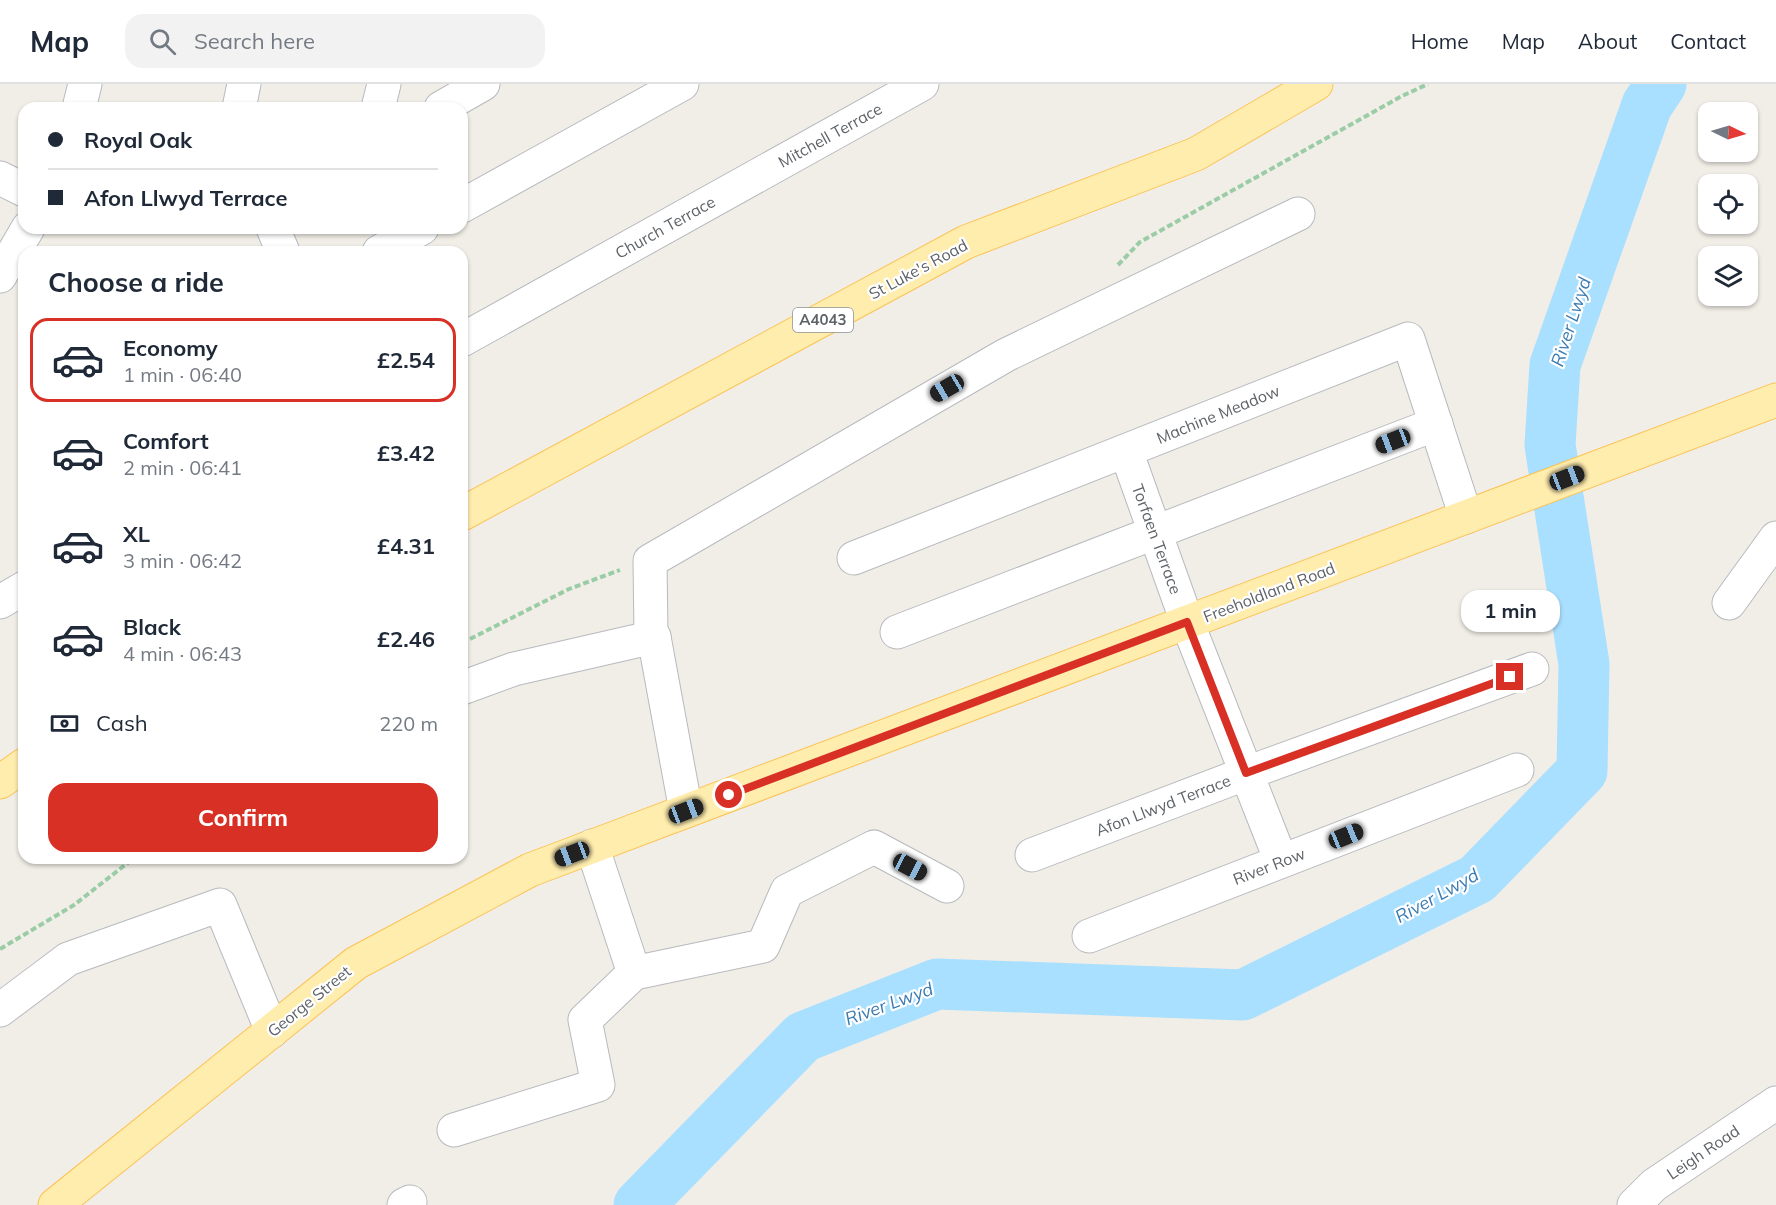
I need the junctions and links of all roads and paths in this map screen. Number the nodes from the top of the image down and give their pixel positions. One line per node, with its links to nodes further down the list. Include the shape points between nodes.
1 (85, 84): 9 (street)
2 (244, 84): 10 (street)
3 (384, 84): 11 (street)
4 (483, 84): 12 (street)
5 (682, 84): 16 (street)
6 (922, 84): 13 (street, Mitchell Terrace)
7 (1316, 84): 27 (main road, St Luke's Road / A4043, via 1196,154 966,242)
8 (1428, 84): 21 (path, via 1140,242)
9 (80, 102)
10 (240, 102)
11 (380, 102)
12 (452, 102)
13 (770, 169): 23 (street, Church Terrace)
14 (0, 178): 15 (street)
15 (18, 187)
16 (468, 203)
17 (1298, 214): 32 (street, via 1006,355)
18 (24, 234): 22 (street)
19 (411, 234): 20 (street)
20 (390, 246)
21 (1116, 267)
22 (0, 276)
23 (468, 337)
24 (1776, 400): 28 (main road, Freeholdland Road)
25 (1436, 424): 26 (street, Machine Meadow, via 1408,339); 28 (street, Machine Meadow); 29 (street)
26 (1126, 451): 29 (street, Torfaen Terrace); 31 (street, Machine Meadow)
27 (468, 511)
28 (1466, 517): 36 (main road, Freeholdland Road)
29 (1155, 532): 36 (street, Torfaen Terrace); 37 (street)
30 (1771, 554): 35 (street)
31 (854, 558)
32 (650, 564): 38 (street); 39 (path, via 637,564 569,589)
33 (18, 592): 34 (street)
34 (0, 602)
35 (1729, 603)
36 (1187, 622): 44 (street, Torfaen Terrace); 46 (main road, Freeholdland Road)
37 (897, 632)
38 (654, 637): 41 (street, via 514,669); 46 (street)
39 (468, 640)
40 (1532, 669): 44 (street, Afon Llwyd Terrace)
41 (468, 686)
42 (18, 769): 45 (main road)
43 (1517, 770): 49 (street, River Row)
44 (1246, 773): 48 (street, Afon Llwyd Terrace); 49 (street, Torfaen Terrace)
45 (0, 782)
46 (686, 811): 47 (main road, Freeholdland Road)
47 (592, 846): 54 (street); 56 (main road, George Street, via 530,870 356,963)
48 (1032, 855)
49 (1281, 861): 52 (street, River Row)
50 (126, 864): 53 (path, via 74,905)
51 (946, 886): 54 (street, via 874,848 787,891 763,946)
52 (1089, 936)
53 (0, 949)
54 (633, 973): 58 (street, via 585,1020 598,1085)
55 (0, 1010): 56 (street, via 68,959 220,905)
56 (272, 1031): 59 (main road, George Street)
57 (1776, 1103): 60 (street, Leigh Road, via 1654,1185)
58 (454, 1130)
59 (55, 1205)
60 (1634, 1205)

